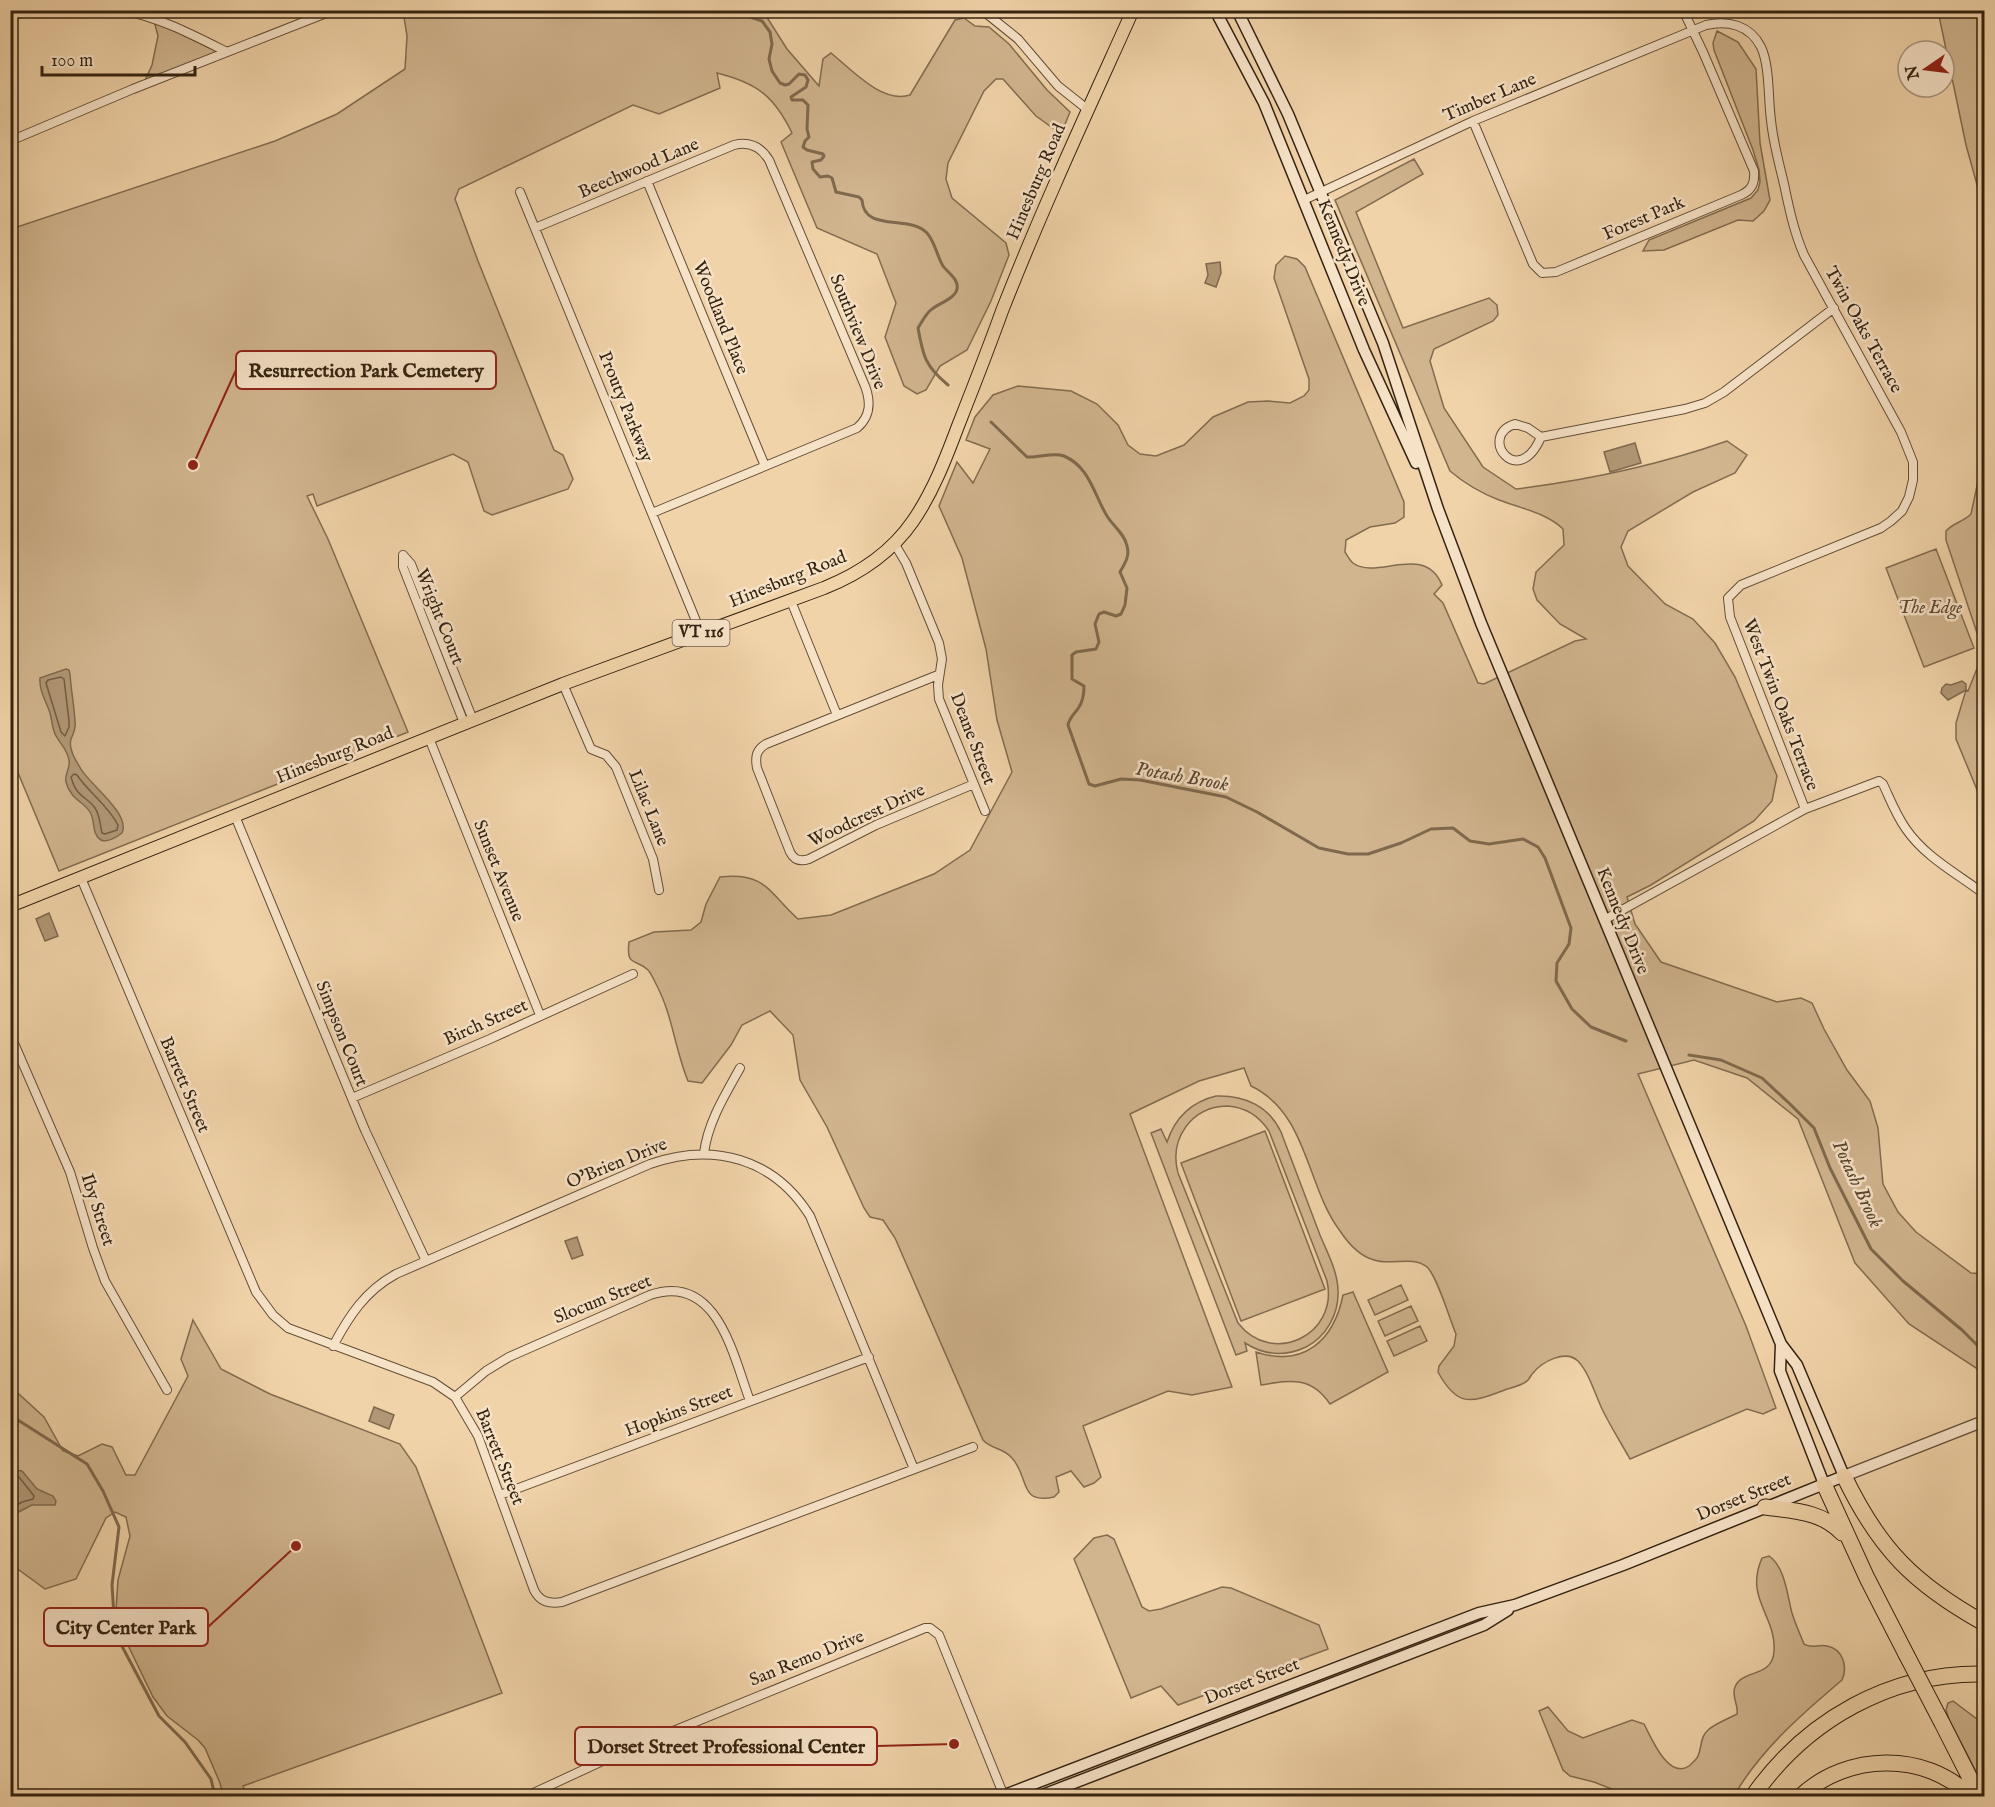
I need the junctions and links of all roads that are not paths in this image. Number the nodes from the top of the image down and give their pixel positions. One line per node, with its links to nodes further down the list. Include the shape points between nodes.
1 (33, 10): 10 (street)
2 (121, 10): 9 (street)
3 (334, 10): 12 (street)
4 (982, 10): 13 (street, via 1018,39 1058,86)
5 (1133, 10): 13 (main road, Hinesburg Road / VT 116)
6 (1215, 10): 20 (main road, Kennedy Drive, via 1264,103)
7 (1237, 10): 19 (main road, Kennedy Drive, via 1288,114)
8 (1683, 10): 11 (street)
9 (133, 12): 12 (street)
10 (10, 16)
11 (1691, 31): 14 (street, Timber Lane); 14 (street, Forest Park, via 1754,171 1753,185 1741,195 1556,272 1542,273 1533,264); 22 (street, Twin Oaks Terrace, via 1729,22 1750,33 1761,46 1773,134 1794,228 1804,255)
12 (227, 52): 15 (street)
13 (1087, 109): 27 (main road, Hinesburg Road / VT 116, via 1018,272 949,453 920,510)
14 (1473, 121): 19 (street, Timber Lane)
15 (10, 141)
16 (755, 146): 17 (street, Beechwood Lane, via 734,145); 24 (street, Southview Drive, via 769,160 865,386 869,406 857,428)
17 (647, 181): 21 (street, Beechwood Lane); 24 (street, Woodland Place)
18 (520, 192): 21 (street, Prouty Parkway)
19 (1319, 192): 20 (street, Timber Lane); 25 (main road, Kennedy Drive, via 1383,343)
20 (1304, 200): 25 (main road, Kennedy Drive, via 1364,351)
21 (535, 228): 26 (street, Prouty Parkway)
22 (1834, 308): 23 (street, via 1705,403); 28 (street, Twin Oaks Terrace, via 1908,446 1913,462 1909,497 1902,511 1881,528 1741,585)
23 (1541, 437): 23 (street, via 1515,424 1504,430 1499,445 1505,456 1521,460 1531,454)
24 (765, 466): 26 (street, Southview Drive)
25 (1438, 509): 44 (main road, Kennedy Drive)
26 (652, 513): 30 (street, Prouty Parkway)
27 (894, 543): 29 (main road, Hinesburg Road / VT 116, via 876,560 846,578); 31 (street, Deane Street, via 939,643 942,659)
28 (1728, 598): 37 (street, West Twin Oaks Terrace, via 1730,617)
29 (791, 601): 30 (main road, Hinesburg Road / VT 116); 33 (street)
30 (702, 633): 32 (main road, Hinesburg Road / VT 116)
31 (938, 675): 33 (street, Woodcrest Drive); 36 (street, Deane Street, via 940,704)
32 (563, 684): 34 (main road, Hinesburg Road / VT 116); 41 (street, Lilac Lane, via 591,749 606,755 616,767 653,860)
33 (837, 715): 36 (street, Woodcrest Drive, via 766,744 756,756 757,768 795,859 809,860 884,822)
34 (469, 722): 34 (street, Wright Court, via 411,564 403,555 403,567); 35 (main road, Hinesburg Road / VT 116)
35 (429, 738): 39 (main road, Hinesburg Road / VT 116); 46 (street, Sunset Avenue)
36 (974, 784): 38 (street, Deane Street)
37 (1805, 809): 42 (street, via 1879,781 1918,843); 44 (street, West Twin Oaks Terrace)
38 (985, 811)
39 (235, 816): 40 (main road, Hinesburg Road / VT 116); 49 (street, Simpson Court)
40 (81, 878): 43 (main road, Hinesburg Road / VT 116); 53 (street, Barrett Street, via 256,1292 288,1328)
41 (659, 890)
42 (1984, 894)
43 (10, 906)
44 (1604, 920): 52 (main road, Kennedy Drive)
45 (633, 974): 46 (street, Birch Street)
46 (540, 1015): 49 (street, Birch Street)
47 (10, 1034): 55 (street, Iby Street, via 70,1172 105,1281)
48 (740, 1068): 50 (street, via 709,1129)
49 (352, 1098): 51 (street, Simpson Court)
50 (704, 1153): 51 (street, O'Brien Drive, via 650,1164); 54 (street, O'Brien Drive, via 735,1158 759,1168 798,1199 815,1227)
51 (426, 1261): 53 (street, O'Brien Drive, via 371,1292 349,1316)
52 (1781, 1344): 61 (main road, Kennedy Drive, via 1797,1365); 62 (main road, Kennedy Drive, via 1780,1371)
53 (333, 1346): 56 (street, Barrett Street, via 433,1382)
54 (868, 1357): 57 (street, Hopkins Street); 60 (street, O'Brien Drive)
55 (167, 1390)
56 (455, 1397): 57 (street, Slocum Street, via 486,1371 521,1351 650,1295 679,1291 698,1298 713,1312); 63 (street, Barrett Street, via 475,1430)
57 (750, 1401): 63 (street, Hopkins Street)
58 (1984, 1421): 61 (main road, Dorset Street)
59 (973, 1447): 60 (street, Barrett Street)
60 (914, 1469): 63 (street, Barrett Street, via 554,1603 542,1600 534,1590)
61 (1844, 1476): 62 (main road, Dorset Street); 67 (highway, via 1872,1528 1900,1563 1933,1592)
62 (1824, 1484): 64 (main road, Dorset Street); 65 (highway)
63 (500, 1496)
64 (1765, 1507): 65 (highway, via 1824,1518); 66 (main road, Dorset Street)
65 (1852, 1545): 75 (highway, bridge)
66 (1515, 1605): 69 (main road, Dorset Street, via 1479,1613); 71 (main road, Dorset Street, via 1484,1625)
67 (1984, 1623)
68 (1984, 1674): 72 (highway, via 1911,1683 1852,1706 1800,1743 1775,1767)
69 (1003, 1796): 70 (street, San Remo Drive, via 939,1635 925,1628 622,1752)
70 (527, 1797)
71 (1040, 1797)
72 (1753, 1797)
73 (1801, 1797): 74 (highway, via 1837,1773 1881,1763 1929,1770 1955,1783)
74 (1970, 1797)
75 (1979, 1797)

